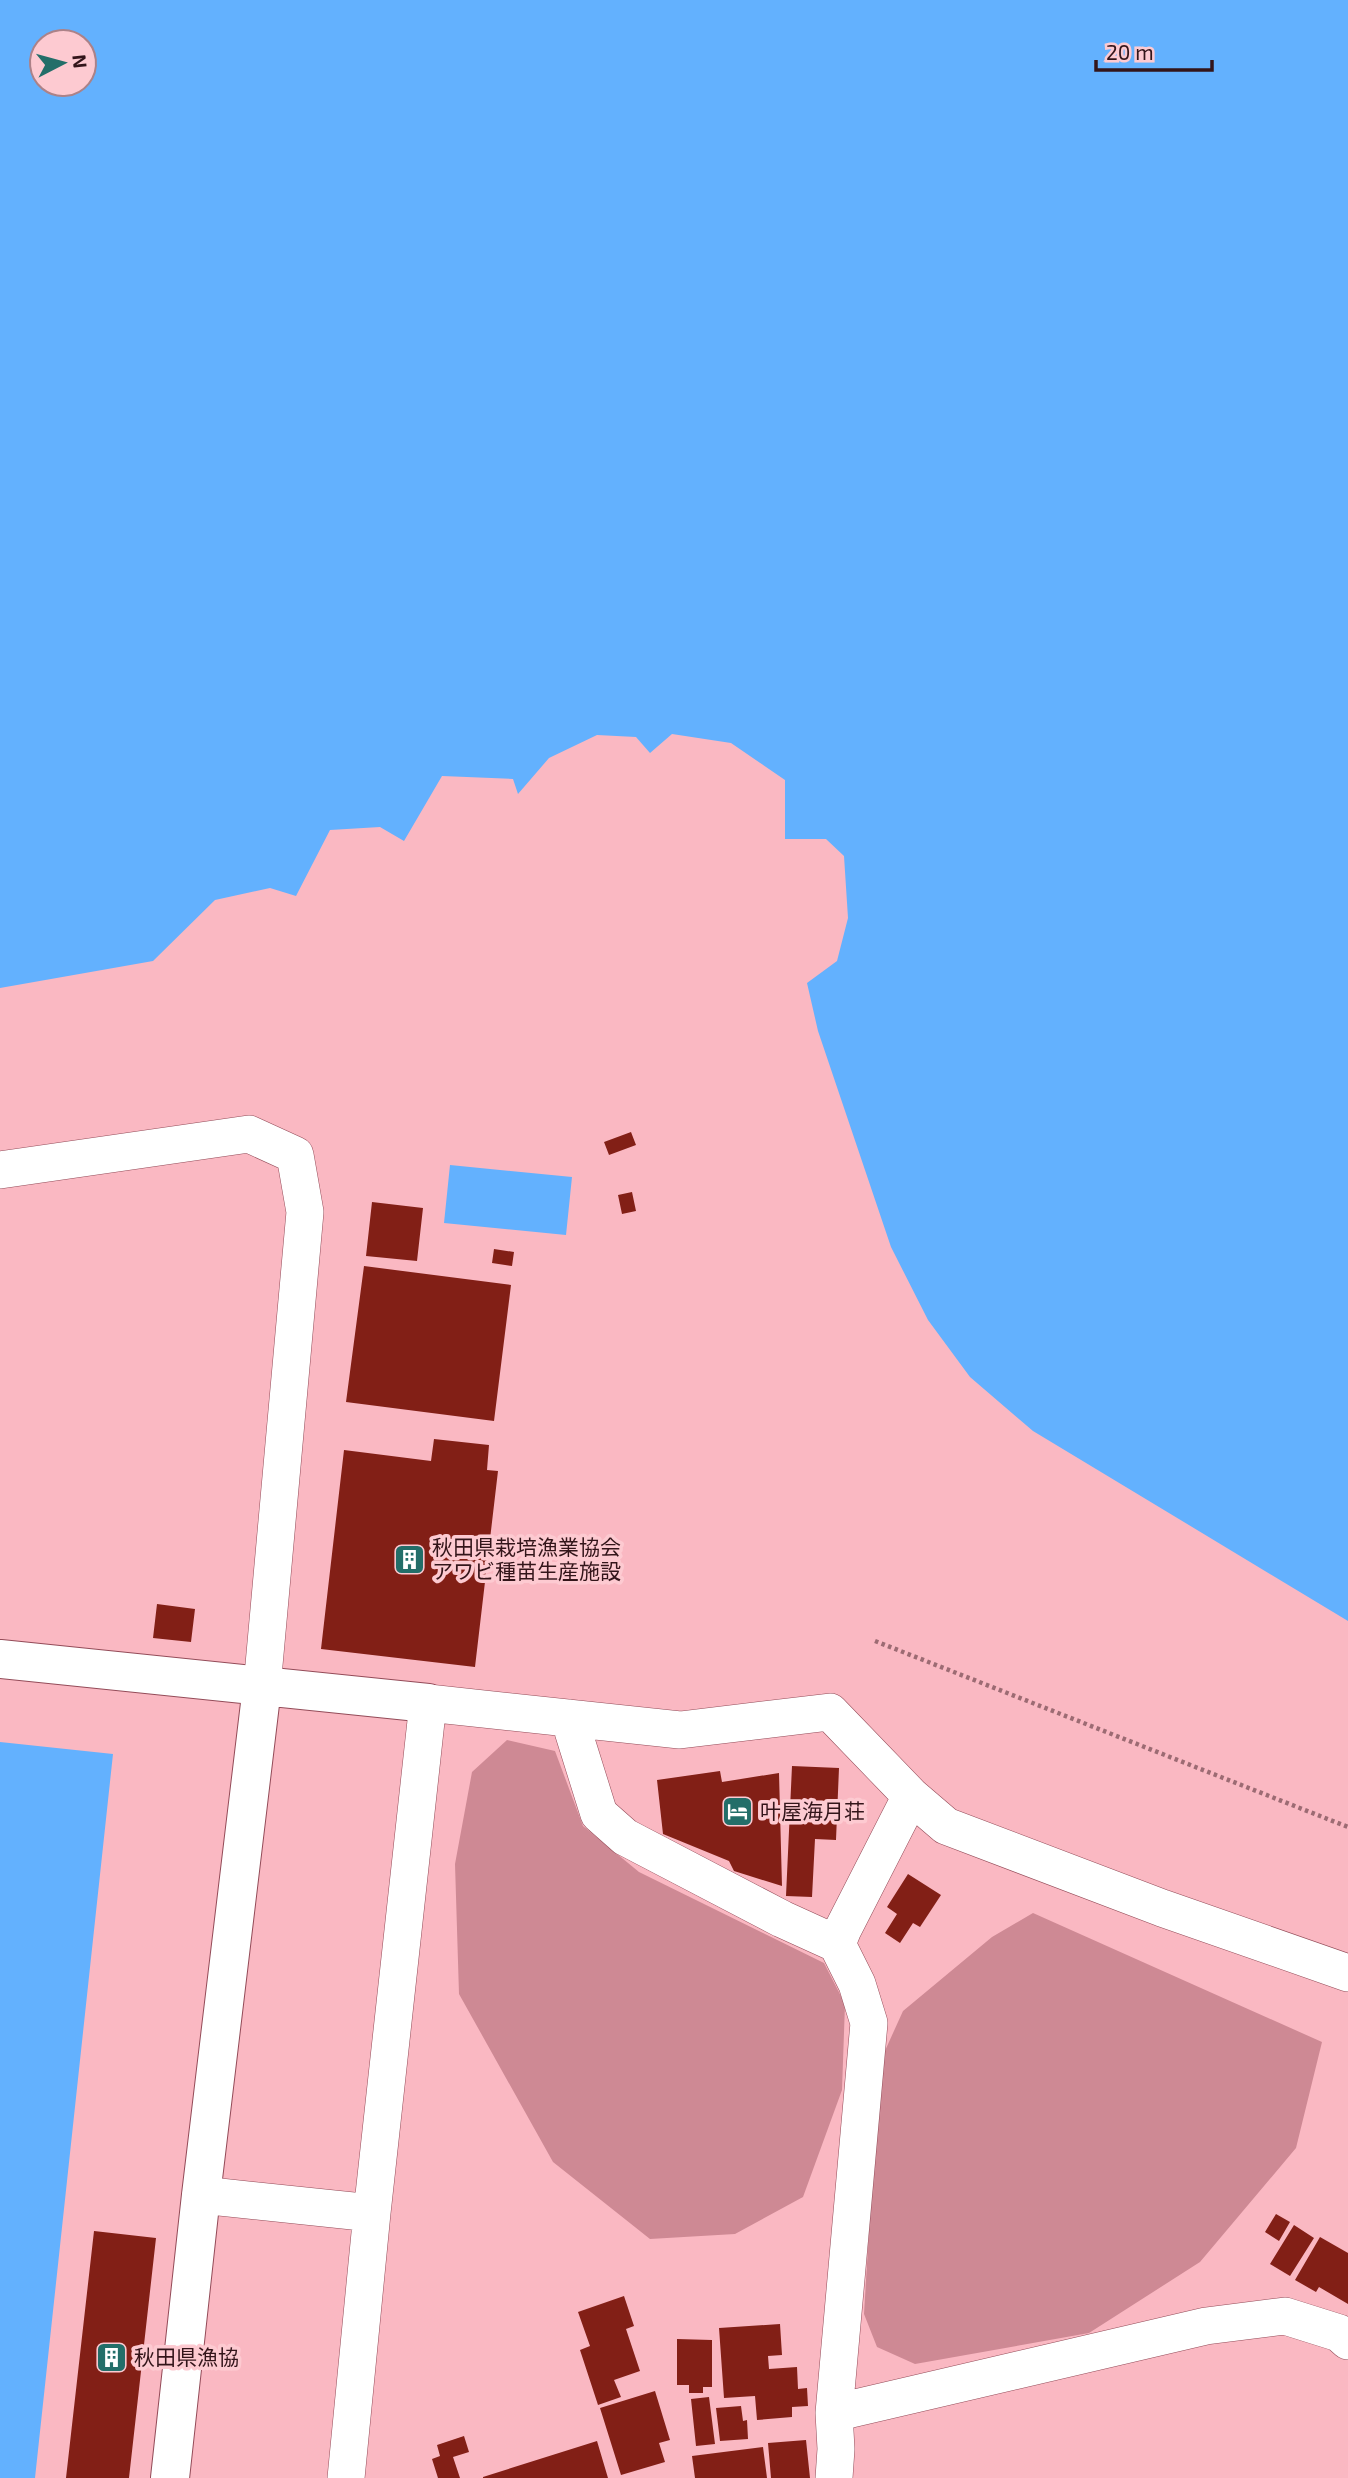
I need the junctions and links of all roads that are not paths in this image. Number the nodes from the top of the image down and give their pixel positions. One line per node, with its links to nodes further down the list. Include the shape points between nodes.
1 (0, 1170): 3 (street, via 250,1134 295,1155 305,1212)
2 (0, 1659): 3 (street)
3 (262, 1687): 4 (street); 9 (street)
4 (428, 1703): 5 (street); 10 (street)
5 (569, 1718): 6 (street, via 680,1730 830,1712); 7 (street, via 599,1814 625,1837)
6 (911, 1796): 7 (street); 8 (street, via 946,1826)
7 (837, 1944): 12 (street, via 857,1983 869,2023)
8 (1348, 1973)
9 (201, 2194): 10 (street); 13 (street)
10 (372, 2213): 14 (street)
11 (1348, 2341): 12 (street, via 1339,2333 1285,2316 1206,2326)
12 (834, 2413): 15 (street)
13 (170, 2478)
14 (346, 2478)
15 (834, 2478)

